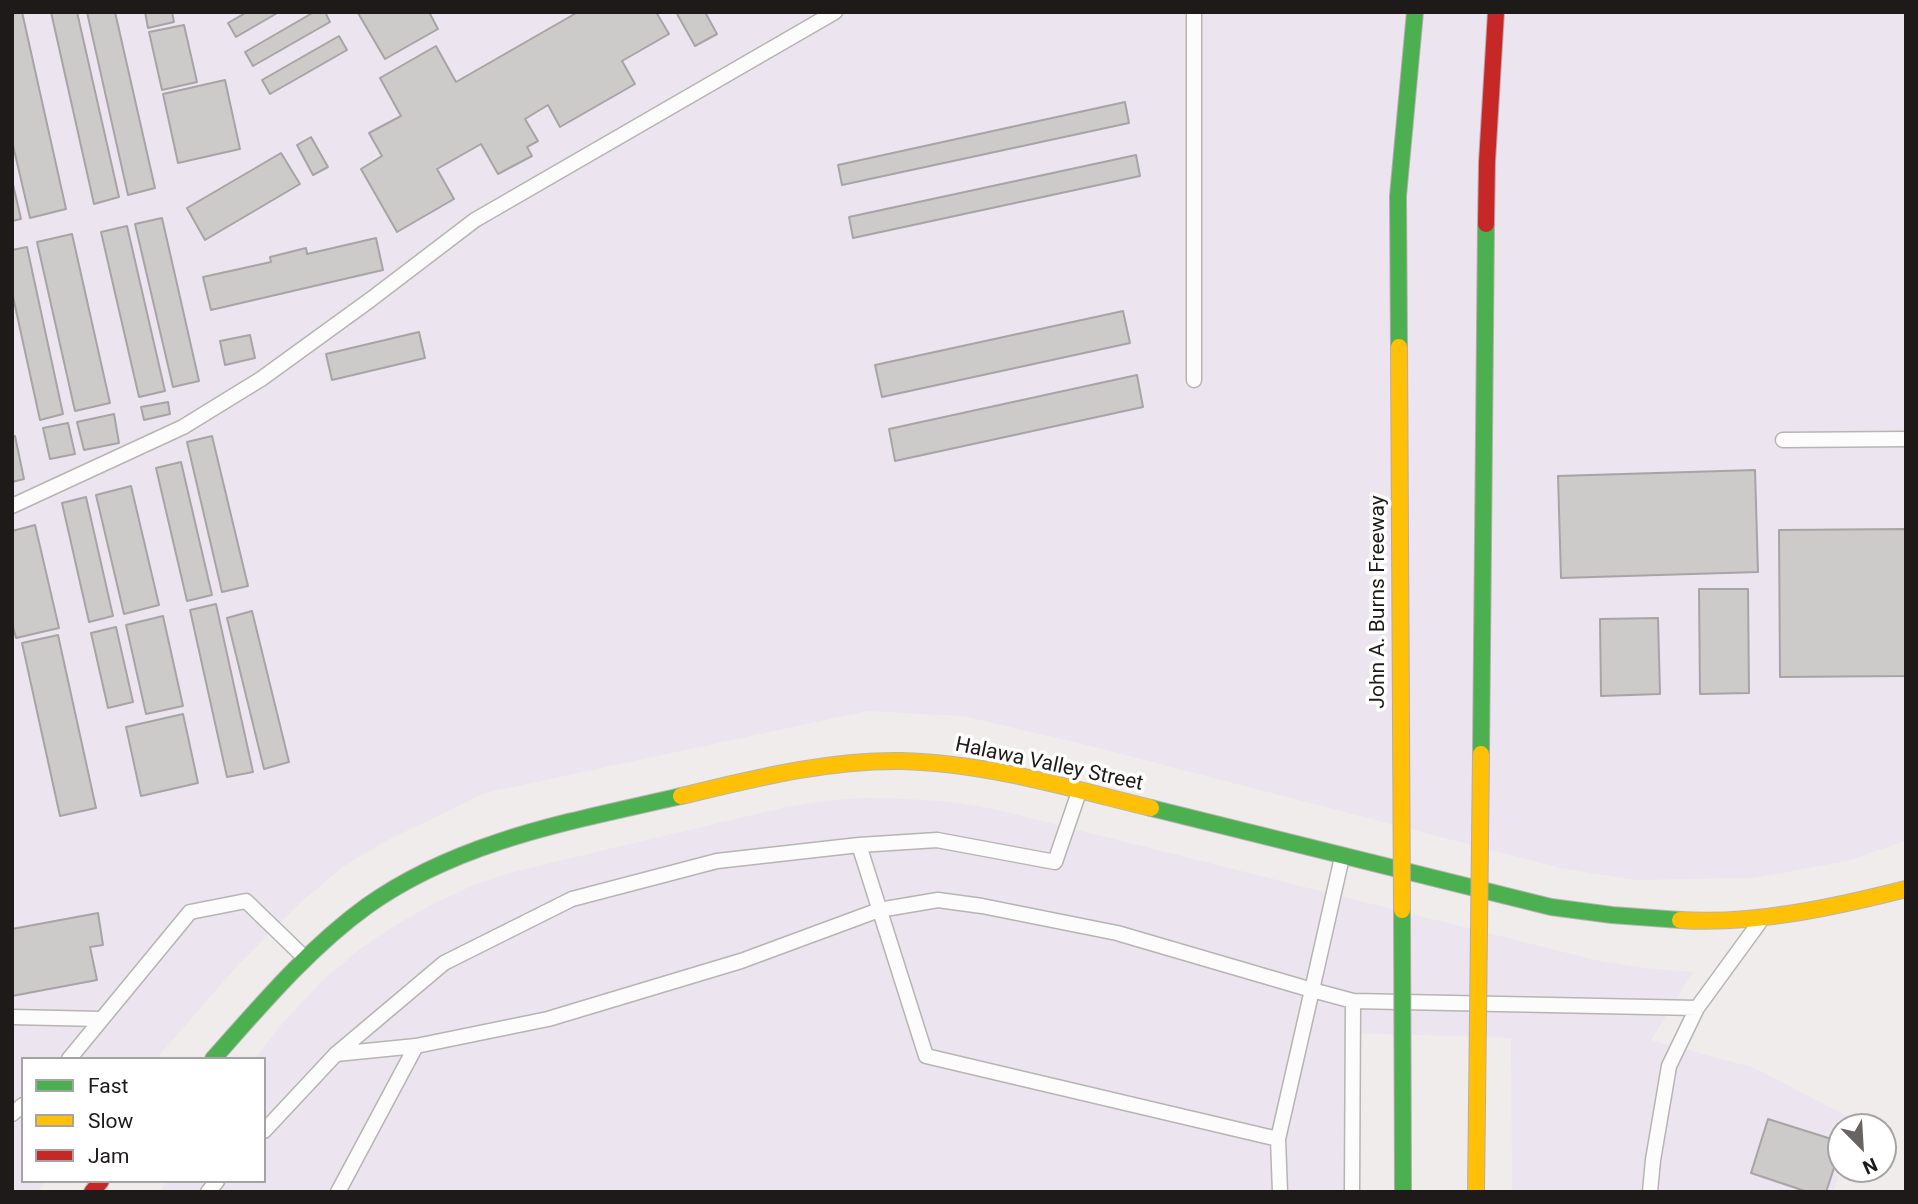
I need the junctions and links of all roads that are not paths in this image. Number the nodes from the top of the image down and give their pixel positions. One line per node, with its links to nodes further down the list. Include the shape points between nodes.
1 (835, 12): 8 (lane, via 475,220 261,379 183,427)
2 (1194, 12): 5 (lane)
3 (1415, 12): 30 (main road, John A. Burns Freeway, bridge, via 1398,197)
4 (1496, 12): 31 (main road, bridge, via 1487,162)
5 (1194, 380)
6 (1906, 439): 7 (lane)
7 (1783, 440)
8 (12, 506)
9 (1079, 791): 10 (lane, via 1055,862 937,840); 11 (main road, Halawa Valley Street); 15 (main road, Halawa Valley Street, via 992,771 901,761 845,763 765,776 546,827 469,852 384,894)
10 (859, 845): 13 (lane); 22 (lane, via 717,861 572,899 444,963)
11 (1342, 855): 14 (main road, Halawa Valley Street, via 1551,907 1701,921); 16 (lane)
12 (1906, 888): 14 (main road, Halawa Valley Street, via 1843,905)
13 (879, 910): 16 (lane, via 938,900 982,906 1116,933); 21 (lane, via 741,961 548,1019); 26 (lane, via 926,1056)
14 (1764, 916): 18 (lane)
15 (306, 959): 20 (lane, via 246,901 190,912); 24 (main road, Halawa Valley Street)
16 (1311, 990): 17 (lane); 26 (lane)
17 (1353, 1001): 18 (lane); 29 (lane)
18 (1697, 1008): 32 (lane, via 1669,1066)
19 (12, 1017): 20 (lane)
20 (101, 1019): 23 (lane)
21 (416, 1046): 22 (lane); 27 (lane)
22 (336, 1054): 25 (lane)
23 (71, 1057)
24 (215, 1057)
25 (266, 1129)
26 (1278, 1139): 28 (lane)
27 (338, 1192)
28 (1280, 1192)
29 (1352, 1192)
30 (1403, 1192)
31 (1476, 1192)
32 (1650, 1192)

